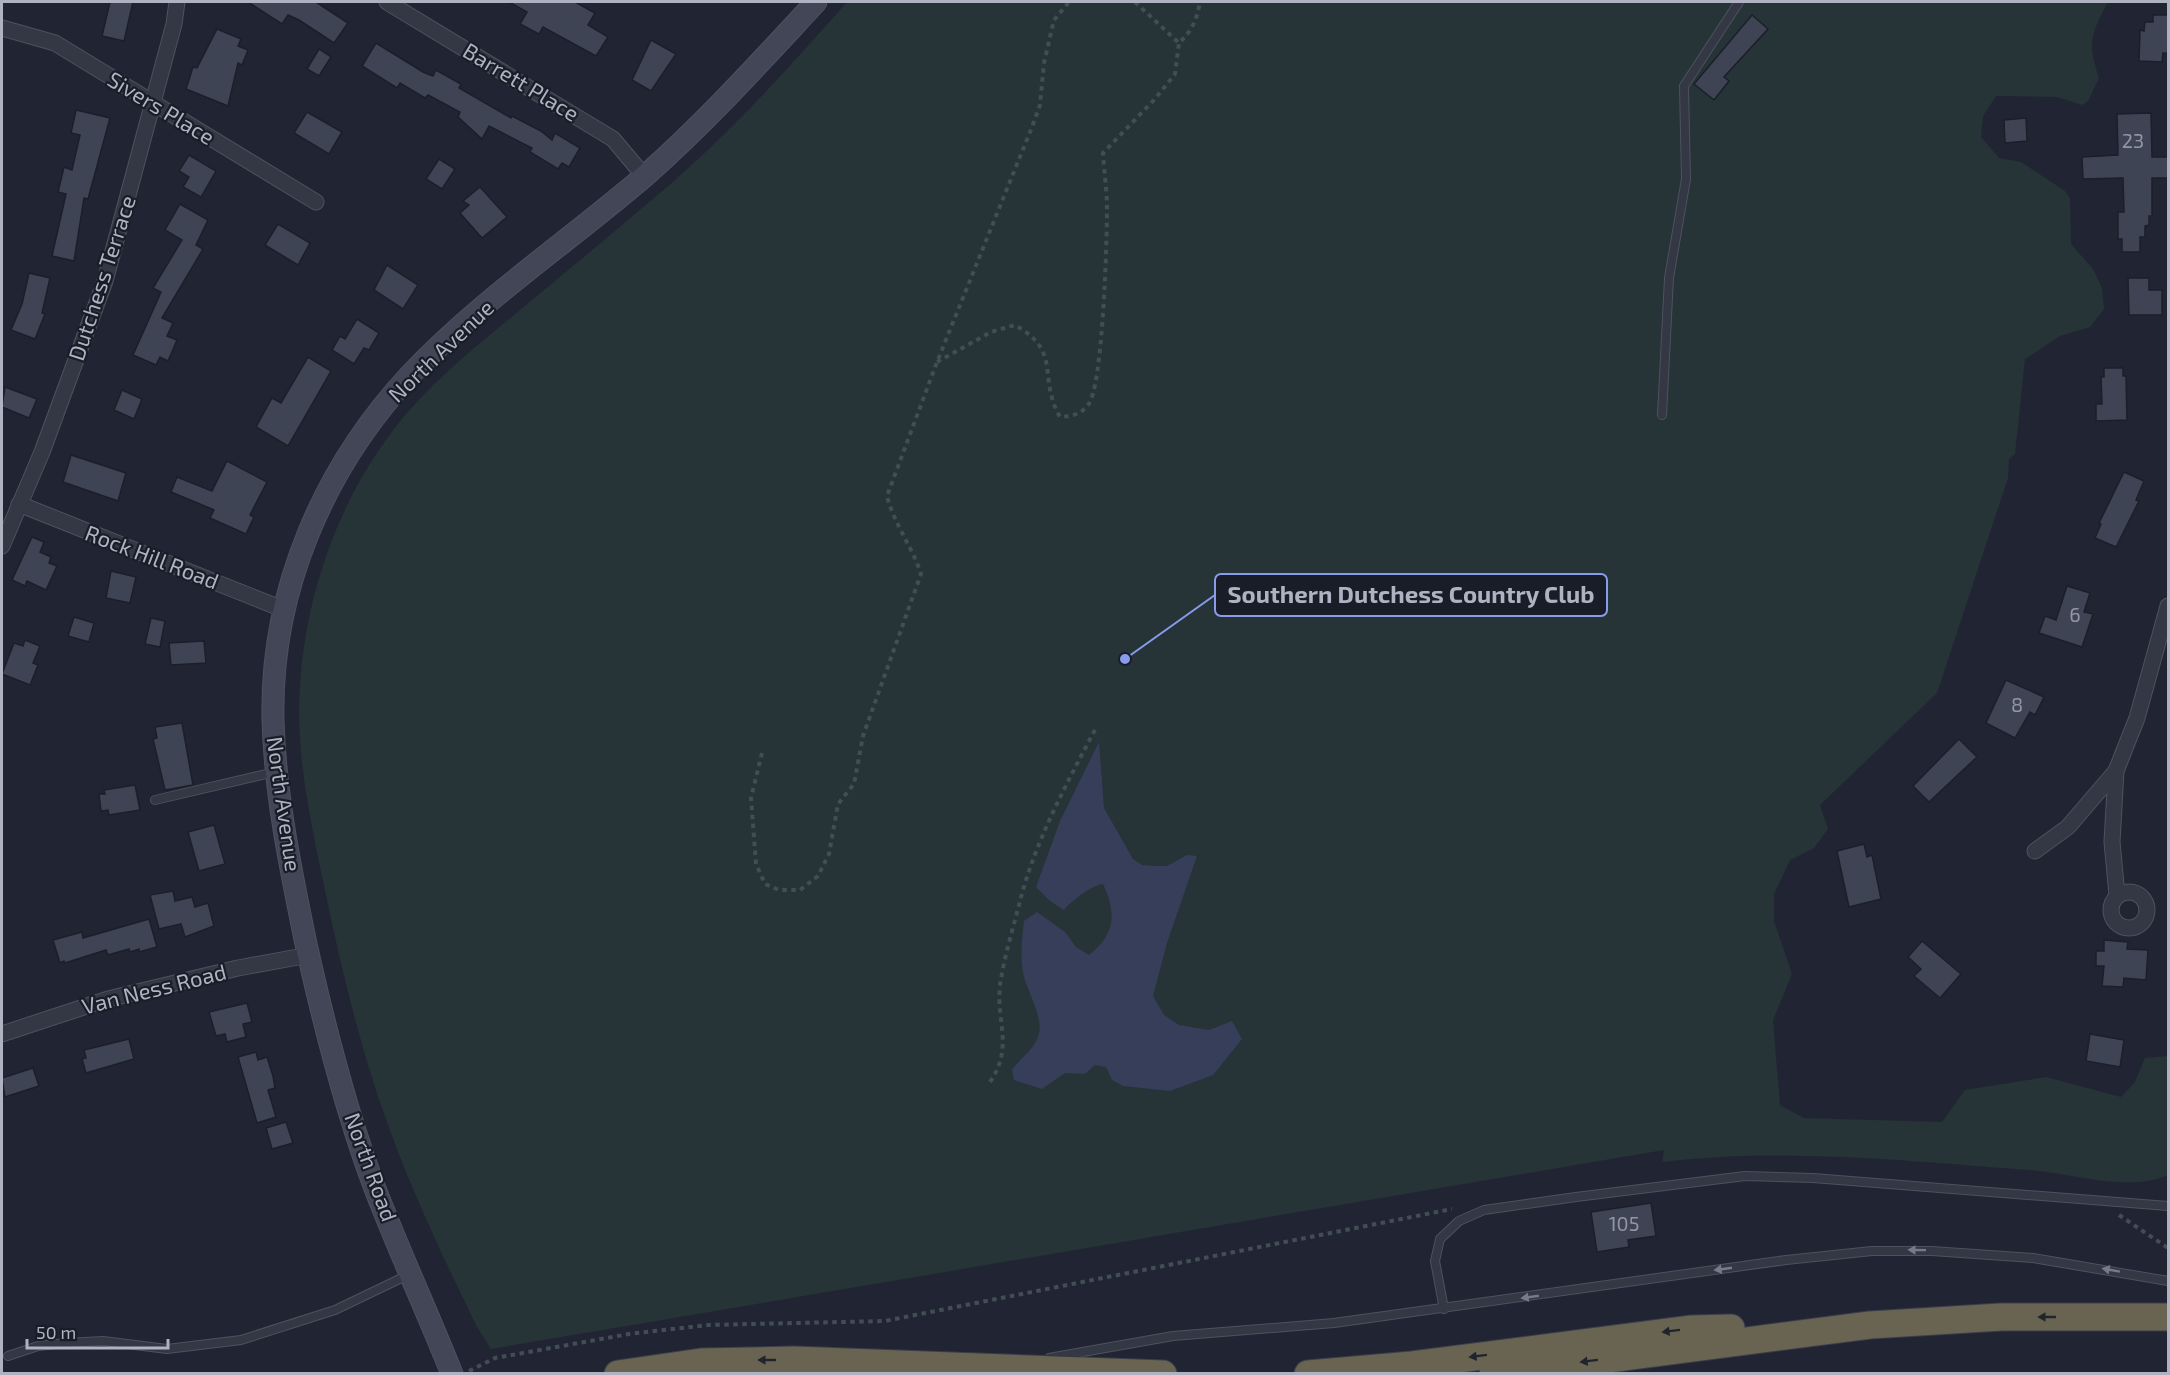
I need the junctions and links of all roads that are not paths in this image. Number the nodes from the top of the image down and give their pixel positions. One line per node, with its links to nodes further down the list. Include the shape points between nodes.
1 (177, 2): 6 (street, Dutchess Terrace)
2 (387, 2): 7 (street, Barrett Place, via 613,139)
3 (816, 2): 7 (main road, North Avenue, via 728,97)
4 (1739, 2): 9 (lane, via 1684,86 1686,179 1669,278)
5 (2, 28): 6 (street, Sivers Place, via 55,43)
6 (153, 101): 8 (street, Sivers Place); 10 (street, Dutchess Terrace, via 105,281 42,452)
7 (644, 176): 13 (main road, North Avenue, via 467,321 394,393 352,448 326,493 305,539)
8 (316, 202)
9 (1662, 415)
10 (18, 504): 11 (street, Dutchess Terrace); 13 (street, Rock Hill Road)
11 (2, 546)
12 (2169, 606): 14 (street, via 2137,718)
13 (285, 610): 15 (main road, North Avenue, via 273,687)
14 (2116, 771): 17 (street, via 2068,827); 18 (street, via 2112,842)
15 (277, 772): 16 (lane); 19 (main road, North Avenue)
16 (155, 800)
17 (2036, 851)
18 (2117, 896)
19 (309, 955): 20 (street, Van Ness Road, via 108,999); 22 (main road, North Road, via 360,1144)
20 (2, 1034)
21 (2169, 1206): 24 (lane, via 1813,1178 1745,1176 1679,1182 1484,1210 1459,1221 1440,1239 1435,1261)
22 (411, 1273): 27 (lane, via 335,1310 241,1340 167,1348 103,1341 66,1343 38,1346); 29 (main road, North Road)
23 (2169, 1281): 24 (lane, one-way to 24, via 2033,1258 1872,1251)
24 (1444, 1309): 28 (lane, via 1334,1323 1173,1336)
25 (2169, 1317): 26 (highway, one-way to 26, via 2001,1317)
26 (1835, 1328): 32 (highway, one-way to 32, via 1692,1329 1412,1365); 33 (highway, one-way to 33)
27 (8, 1356)
28 (1000, 1368): 30 (highway, one-way to 30, via 731,1360 674,1364); 31 (highway)
29 (452, 1374)
30 (618, 1374)
31 (1162, 1374)
32 (1308, 1374)
33 (1493, 1374)

